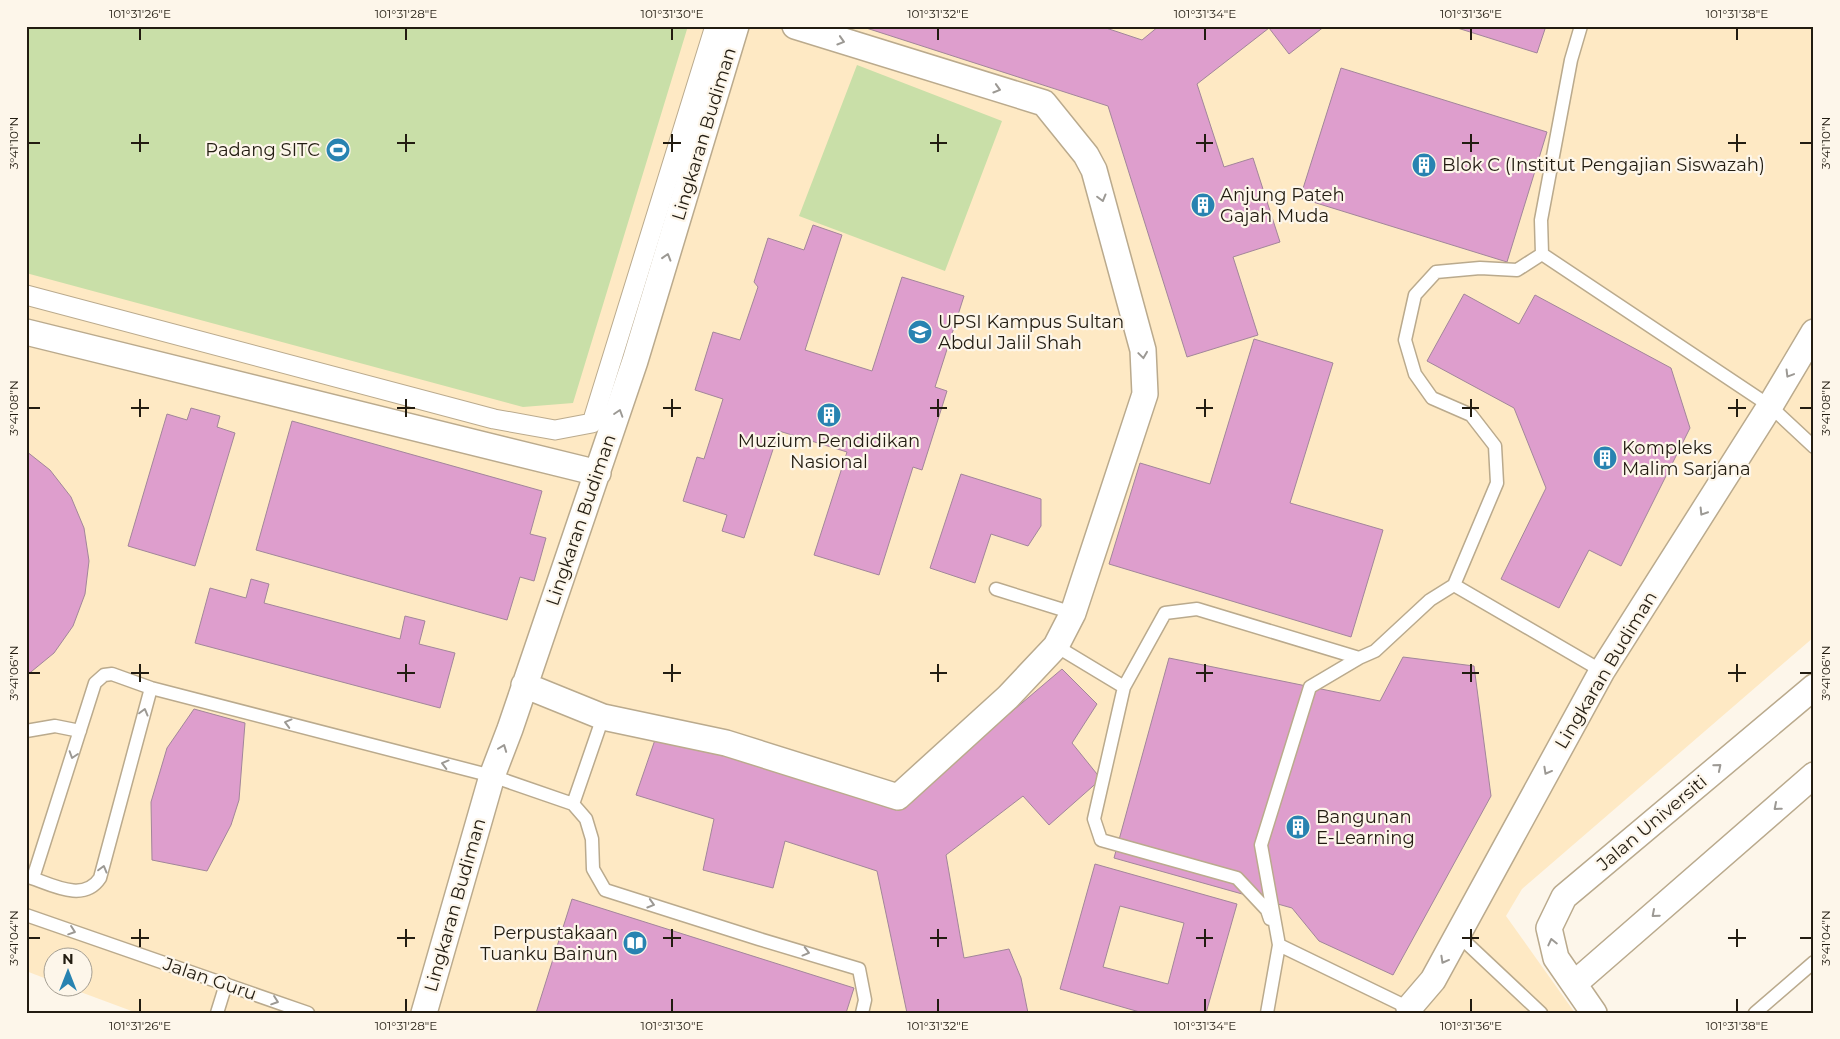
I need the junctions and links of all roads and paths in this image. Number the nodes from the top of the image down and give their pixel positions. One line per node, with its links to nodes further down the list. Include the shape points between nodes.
1 (715, 26): 6 (street, via 592,423 555,430 494,419)
2 (736, 26): 11 (street, Lingkaran Budiman, one-way to 2)
3 (795, 26): 14 (street, one-way to 14, via 1044,103 1094,170 1143,350 1145,394)
4 (1581, 26): 5 (lane, via 1541,220)
5 (1542, 254): 9 (lane); 12 (lane, via 1517,270 1480,268 1436,272 1415,295 1405,340 1415,374 1432,398 1471,415 1495,446 1497,483)
6 (26, 295)
7 (26, 332): 11 (street)
8 (1814, 332): 9 (street, Lingkaran Budiman, one-way to 9)
9 (1770, 406): 10 (lane); 17 (street, Lingkaran Budiman, one-way to 17)
10 (1814, 447)
11 (598, 473): 18 (street, Lingkaran Budiman)
12 (1454, 585): 16 (lane, via 1430,600 1375,651); 17 (lane)
13 (996, 589): 14 (lane)
14 (1073, 613): 15 (street)
15 (1056, 646): 19 (lane); 22 (street, via 1008,697 898,797 726,743)
16 (1359, 658): 19 (lane, via 1197,609 1165,613); 31 (lane, via 1310,687 1260,846)
17 (1602, 671): 30 (street, Lingkaran Budiman, one-way to 30)
18 (524, 685): 22 (street); 26 (street, Lingkaran Budiman, one-way to 18)
19 (1124, 687): 31 (lane, via 1094,819 1101,840 1237,878 1267,910)
20 (1814, 687): 34 (street, Jalan Universiti, one-way to 20, via 1556,958 1549,928 1564,898)
21 (151, 688): 24 (lane, via 112,674 104,675 95,683); 26 (lane, one-way to 21); 28 (lane, one-way to 21, via 76,892 95,886 100,878)
22 (603, 717): 27 (lane)
23 (26, 731): 24 (lane, via 55,726)
24 (80, 731): 28 (lane, one-way to 28)
25 (1814, 775): 34 (street, one-way to 34)
26 (492, 776): 27 (lane); 38 (street, Lingkaran Budiman)
27 (573, 804): 39 (lane, one-way to 39, via 586,819 592,839 593,869 605,890 859,968 865,1000)
28 (30, 877)
29 (26, 915): 33 (lane, Jalan Guru, one-way to 33)
30 (1458, 935): 35 (street, Lingkaran Budiman, one-way to 35, via 1433,980); 41 (lane)
31 (1279, 945): 35 (lane); 40 (lane)
32 (1814, 962): 43 (lane)
33 (226, 984): 36 (lane); 37 (lane, Jalan Guru, one-way to 37)
34 (1574, 984): 42 (street, Jalan Universiti)
35 (1410, 1010)
36 (217, 1013)
37 (308, 1013)
38 (424, 1013)
39 (862, 1013)
40 (1267, 1013)
41 (1541, 1013)
42 (1594, 1013)
43 (1755, 1013)

